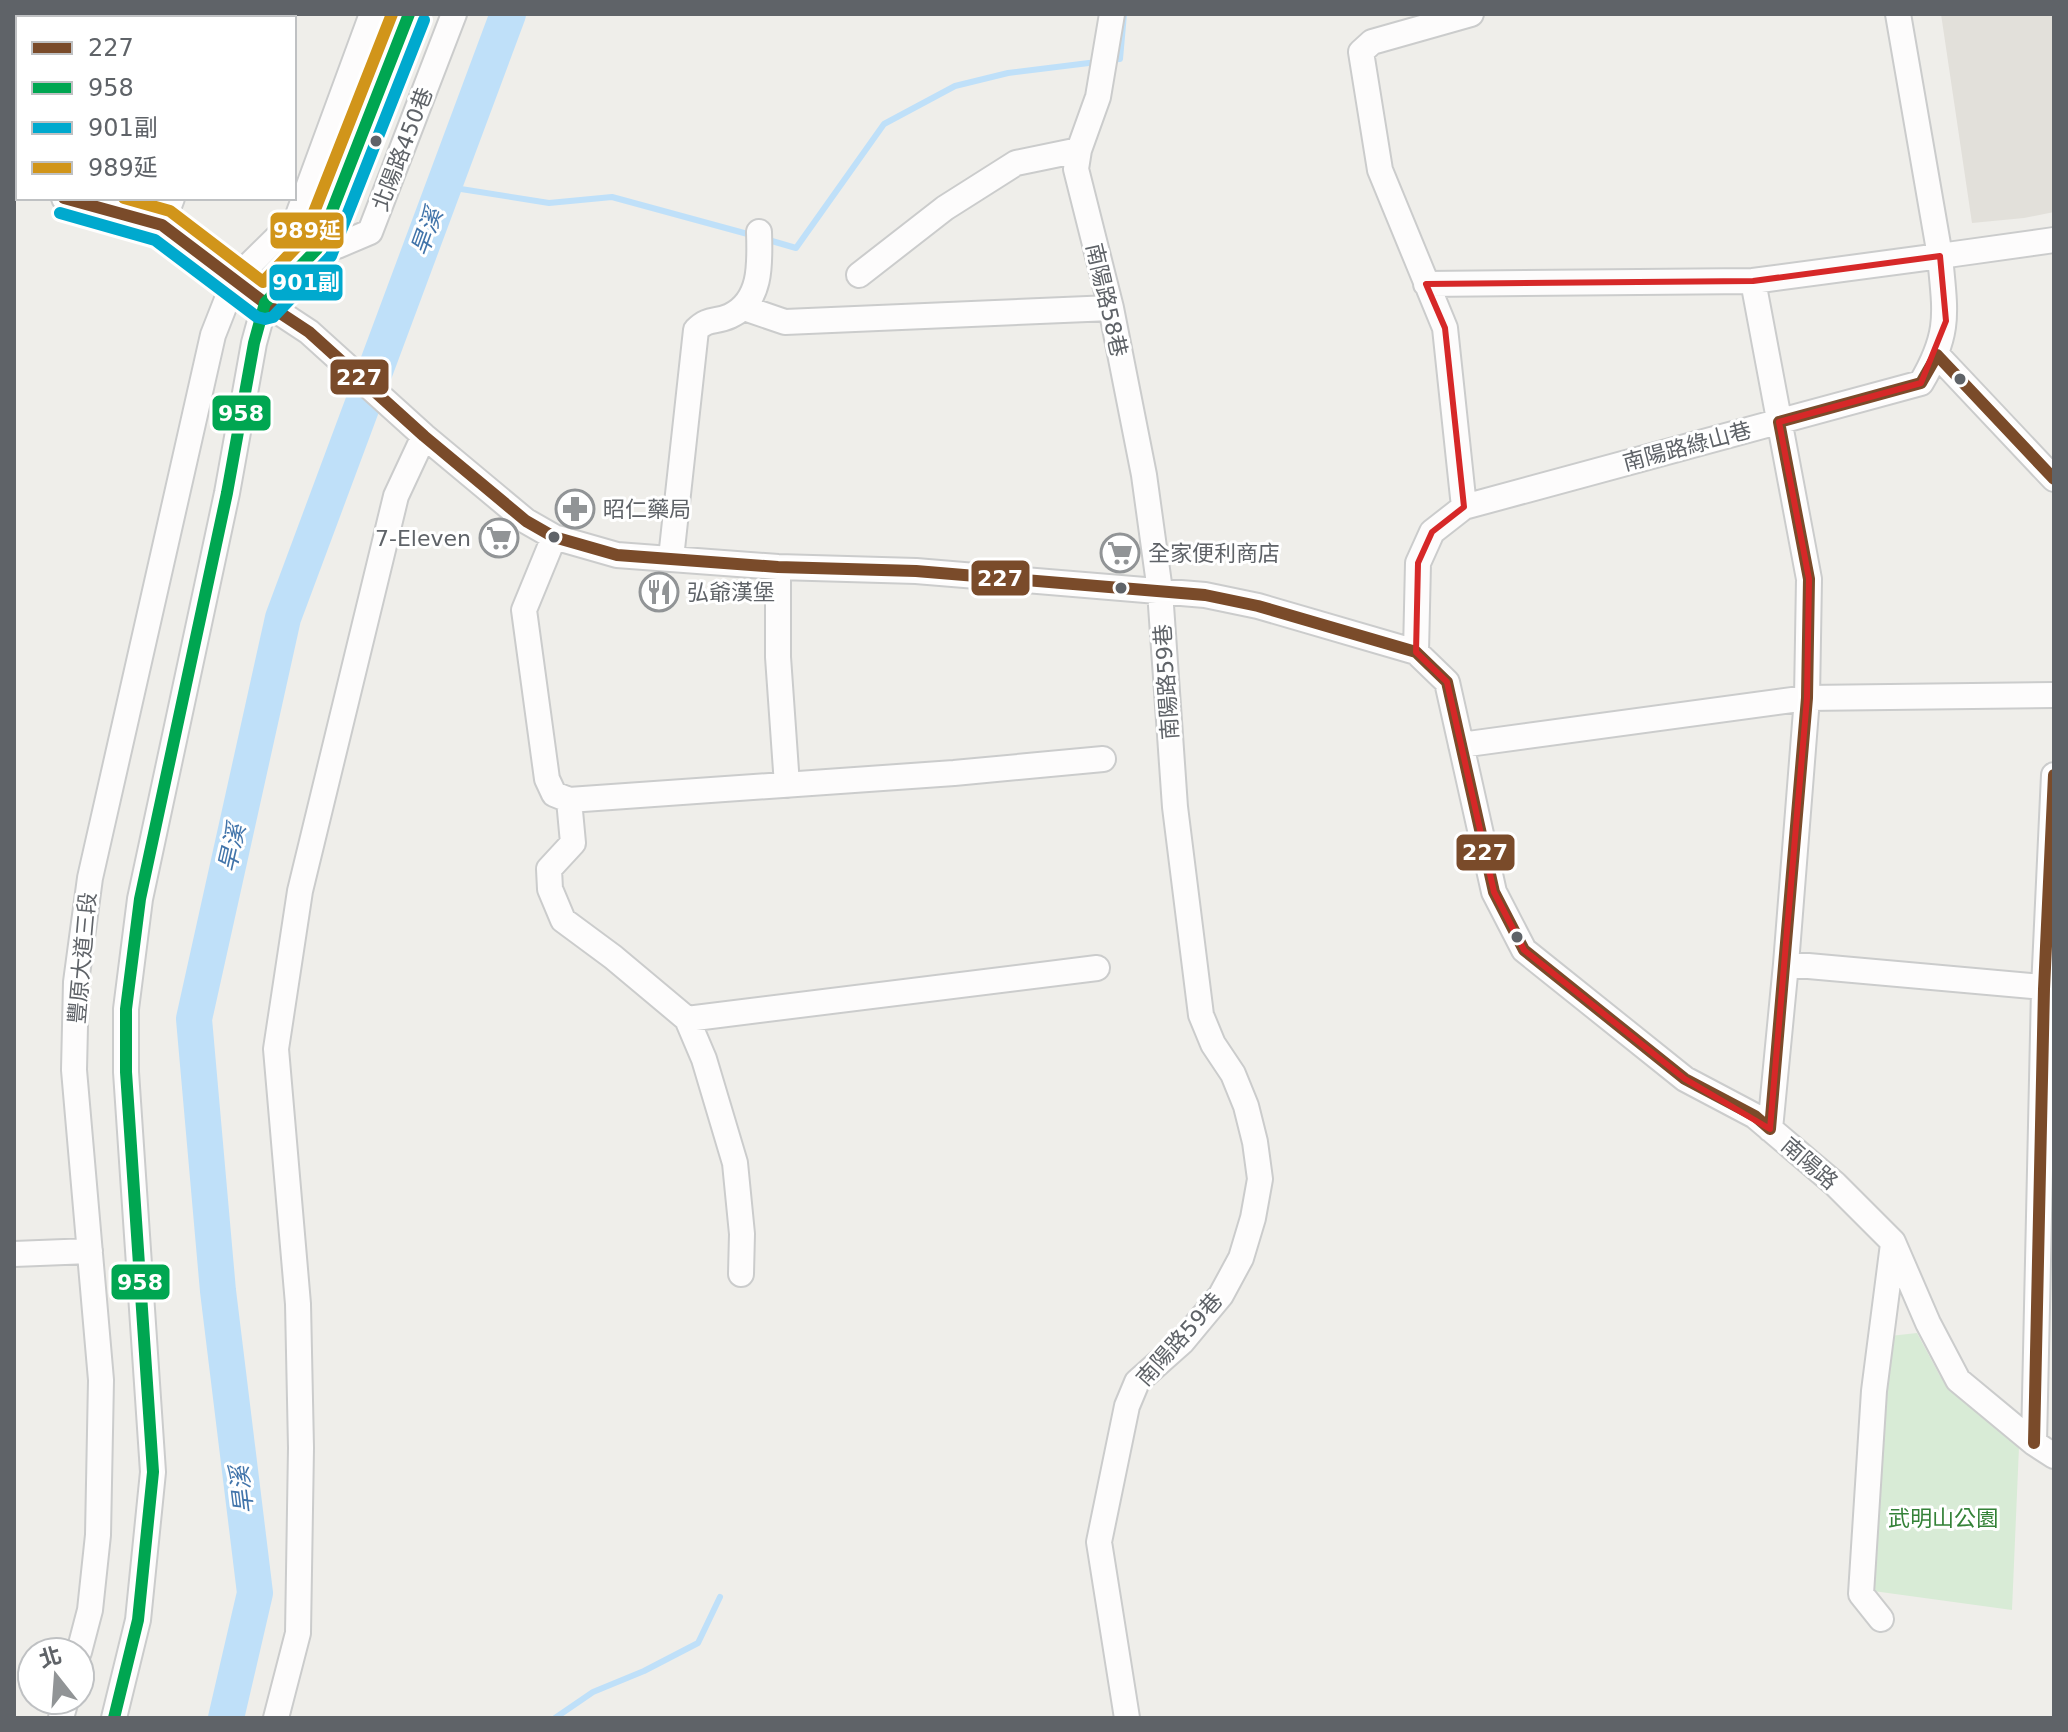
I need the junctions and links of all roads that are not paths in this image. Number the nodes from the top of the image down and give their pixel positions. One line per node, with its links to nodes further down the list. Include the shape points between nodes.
1 (372, 14): 16 (street, via 297,218)
2 (409, 14): 13 (street)
3 (454, 14): 13 (street, 北陽路450巷, via 370,232)
4 (1112, 14): 7 (street, 南陽路58巷, via 1098,97)
5 (1471, 14): 18 (street, via 1372,42 1361,52 1380,170)
6 (1898, 14): 14 (street, 南陽路綠山巷)
7 (1079, 150): 15 (street, via 1016,163 945,208); 21 (street, 南陽路58巷, via 1076,169)
8 (71, 200): 10 (street)
9 (171, 200): 10 (street)
10 (162, 225): 16 (street)
11 (759, 232): 20 (street, via 760,269)
12 (2054, 240): 14 (street)
13 (317, 249): 19 (street)
14 (1940, 256): 17 (street); 22 (street, 南陽路綠山巷, via 1946,321)
15 (859, 275)
16 (235, 279): 19 (street); 45 (street, 豐原大道三段, via 213,335 90,878 76,982 74,1070)
17 (1753, 281): 18 (street); 23 (street)
18 (1426, 284): 26 (street, via 1445,328)
19 (265, 303): 24 (street, 南陽路, via 309,332); 51 (street, via 140,899 126,1009 153,1472 138,1620)
20 (744, 308): 21 (street, via 785,322); 28 (street, via 726,318 706,320 696,330)
21 (1111, 308): 30 (street, 南陽路58巷, via 1144,475)
22 (1937, 355): 23 (street, 南陽路綠山巷, via 1921,383); 25 (street)
23 (1779, 422): 26 (street, 南陽路綠山巷); 33 (street, via 1809,579)
24 (419, 431): 27 (street, 南陽路, via 526,521); 52 (street, via 396,496 300,891 276,1049 298,1304 301,1448 298,1633)
25 (2054, 479)
26 (1464, 507): 31 (street, 南陽路綠山巷, via 1432,532 1418,563)
27 (554, 537): 28 (street, 南陽路, via 617,555); 38 (street, via 524,610 547,779 554,794)
28 (671, 558): 29 (street, 南陽路)
29 (778, 567): 30 (street, 南陽路, via 916,571); 37 (street)
30 (1160, 591): 31 (street, 南陽路, via 1258,606); 53 (street, 南陽路59巷, via 1175,807 1201,1015 1246,1106 1260,1179 1241,1258 1221,1295 1182,1342 1137,1382 1127,1406 1099,1542)
31 (1416, 652): 34 (street, 南陽路, via 1447,682)
32 (2054, 695): 33 (street)
33 (1807, 698): 34 (street); 39 (street)
34 (1461, 745): 43 (street, 南陽路, via 1494,892 1524,950 1685,1079)
35 (1103, 759): 37 (street)
36 (2054, 775): 41 (street)
37 (787, 785): 38 (street)
38 (569, 800): 42 (street, via 573,843 549,869 550,889 563,920)
39 (1786, 964): 41 (street); 43 (street)
40 (1097, 968): 42 (street)
41 (2049, 988): 48 (street)
42 (687, 1019): 47 (street, via 735,1163)
43 (1770, 1129): 44 (street, 南陽路)
44 (1893, 1242): 48 (street, 南陽路, via 1958,1380); 49 (street, via 1874,1391 1861,1594)
45 (90, 1251): 46 (street); 50 (street, 豐原大道三段, via 101,1380 98,1535)
46 (14, 1254)
47 (741, 1274)
48 (2044, 1450)
49 (1881, 1619)
50 (83, 1636)
51 (114, 1718)
52 (276, 1718)
53 (1127, 1718)

